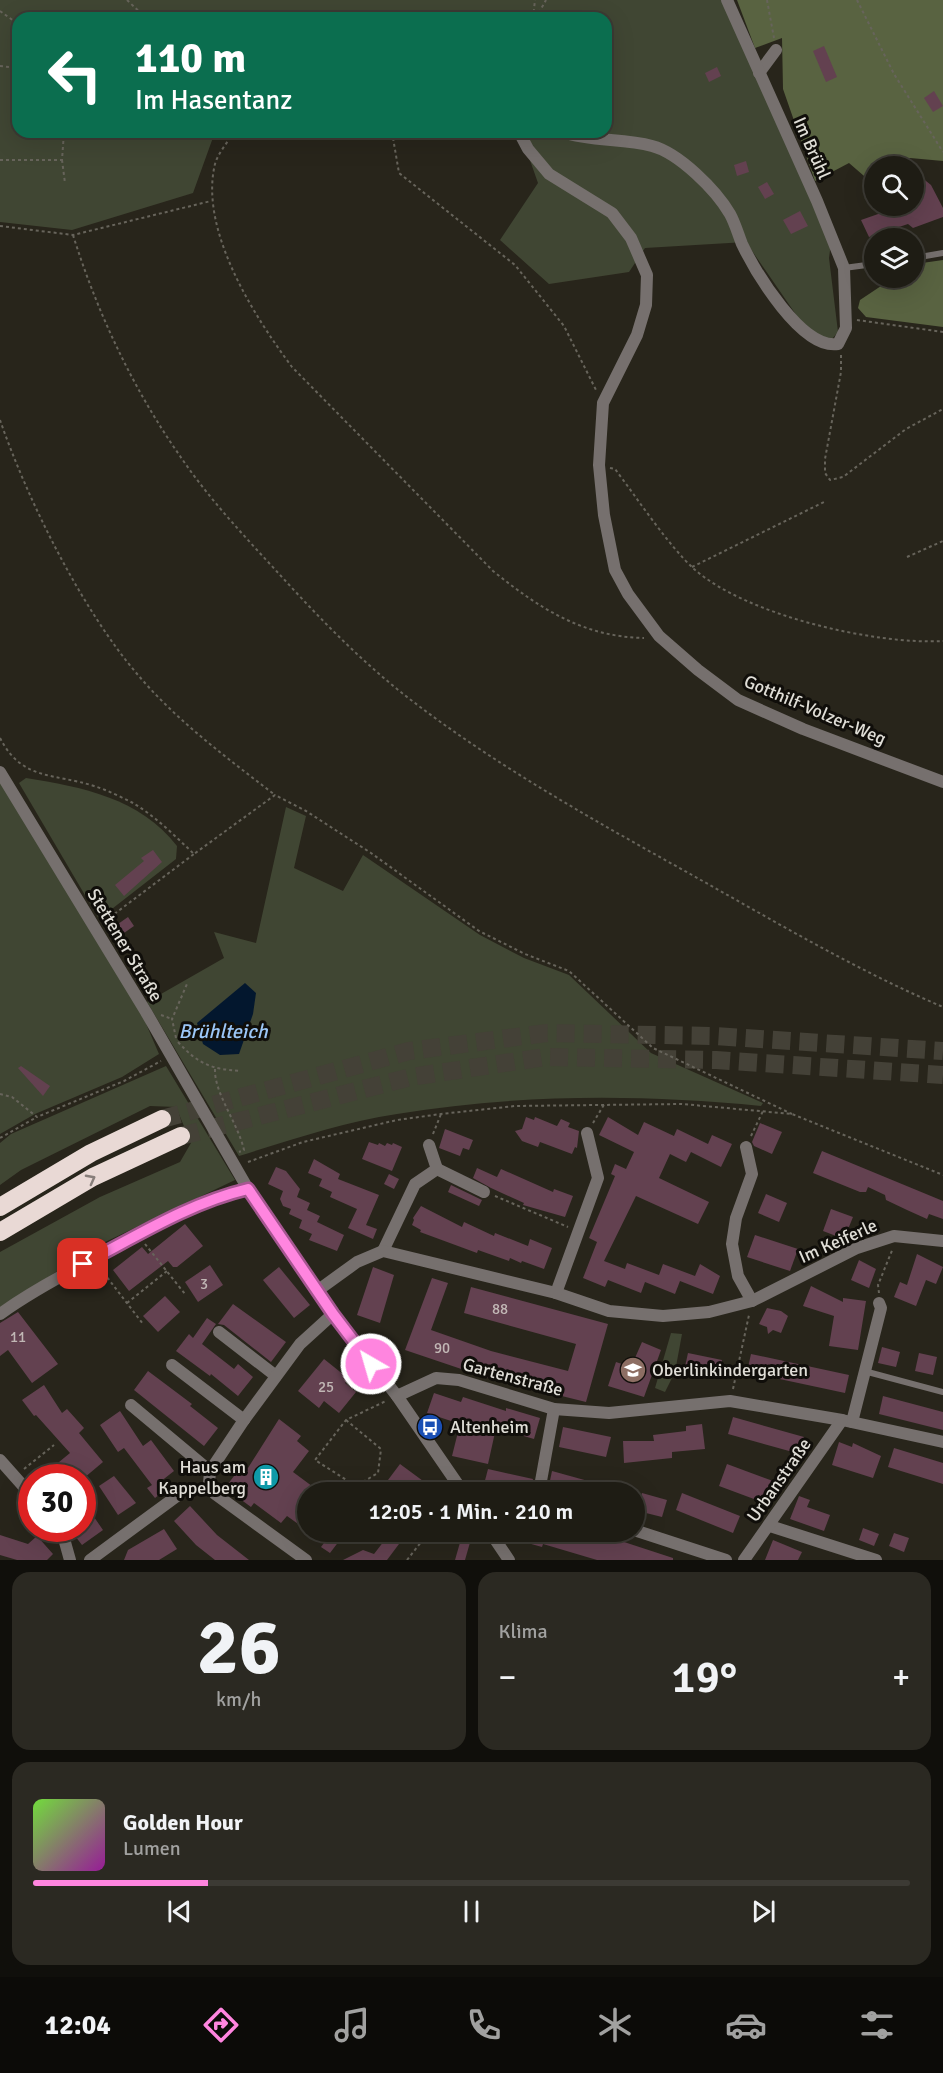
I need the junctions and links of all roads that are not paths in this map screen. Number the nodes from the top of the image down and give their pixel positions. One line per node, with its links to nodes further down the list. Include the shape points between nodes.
1 (727, 0): 3 (street, Im Brühl)
2 (776, 50): 3 (street)
3 (759, 73): 9 (street, Im Brühl)
4 (522, 138): 11 (street, Gotthilf-Volzer-Weg, via 549,174 612,213 631,238 646,275 646,305 637,335 603,403 599,465 615,570 628,594 659,636 738,700 802,729)
5 (581, 138): 9 (street, via 653,146 675,156 730,213 755,266 796,324 821,344 838,344 846,328)
6 (943, 254): 7 (lane)
7 (924, 257)
8 (864, 265): 9 (lane)
9 (844, 268)
10 (0, 772): 18 (street, Stettener Straße)
11 (943, 782)
12 (162, 1119): 20 (highway, via 91,1153)
13 (588, 1133): 25 (street, via 598,1178)
14 (181, 1136): 21 (highway, one-way to 14, via 93,1177)
15 (429, 1145): 17 (street)
16 (746, 1147): 26 (street, via 752,1173 736,1218 732,1244 738,1276)
17 (437, 1169): 19 (street); 23 (street, via 415,1184)
18 (248, 1189): 24 (street, Stettener Straße); 28 (street, via 216,1197 138,1235)
19 (484, 1192)
20 (0, 1207)
21 (0, 1232)
22 (943, 1241): 26 (street, Im Keiferle, via 894,1236 857,1248)
23 (383, 1251): 24 (street, via 357,1262); 25 (street, Im Keiferle)
24 (317, 1291): 29 (street, Stettener Straße)
25 (556, 1293): 26 (street, Im Keiferle, via 609,1311 663,1316 709,1312)
26 (752, 1301)
27 (879, 1303): 32 (street, Urbanstraße, via 881,1308)
28 (0, 1314)
29 (333, 1314): 33 (street, via 300,1344); 35 (street, Stettener Straße)
30 (219, 1332): 33 (street)
31 (172, 1365): 38 (street)
32 (863, 1371): 34 (lane); 39 (street, Urbanstraße)
33 (276, 1376): 38 (street)
34 (943, 1392)
35 (397, 1396): 37 (street, Gartenstraße, via 436,1378 459,1380); 44 (street, Stettener Straße)
36 (131, 1405): 42 (street)
37 (554, 1409): 39 (street, Gartenstraße, via 609,1413 730,1401); 45 (street)
38 (244, 1420): 42 (street)
39 (847, 1421): 40 (street, Gartenstraße); 47 (street, Urbanstraße)
40 (943, 1442)
41 (0, 1460): 43 (street)
42 (210, 1478): 53 (street, via 215,1494)
43 (18, 1480)
44 (456, 1482)
45 (541, 1482)
46 (177, 1496): 52 (street)
47 (770, 1526): 56 (street, Urbanstraße); 57 (street)
48 (645, 1534): 55 (street)
49 (65, 1542): 51 (street)
50 (500, 1542): 54 (street)
51 (70, 1560)
52 (90, 1560)
53 (306, 1560)
54 (509, 1560)
55 (726, 1560)
56 (744, 1560)
57 (876, 1560)

